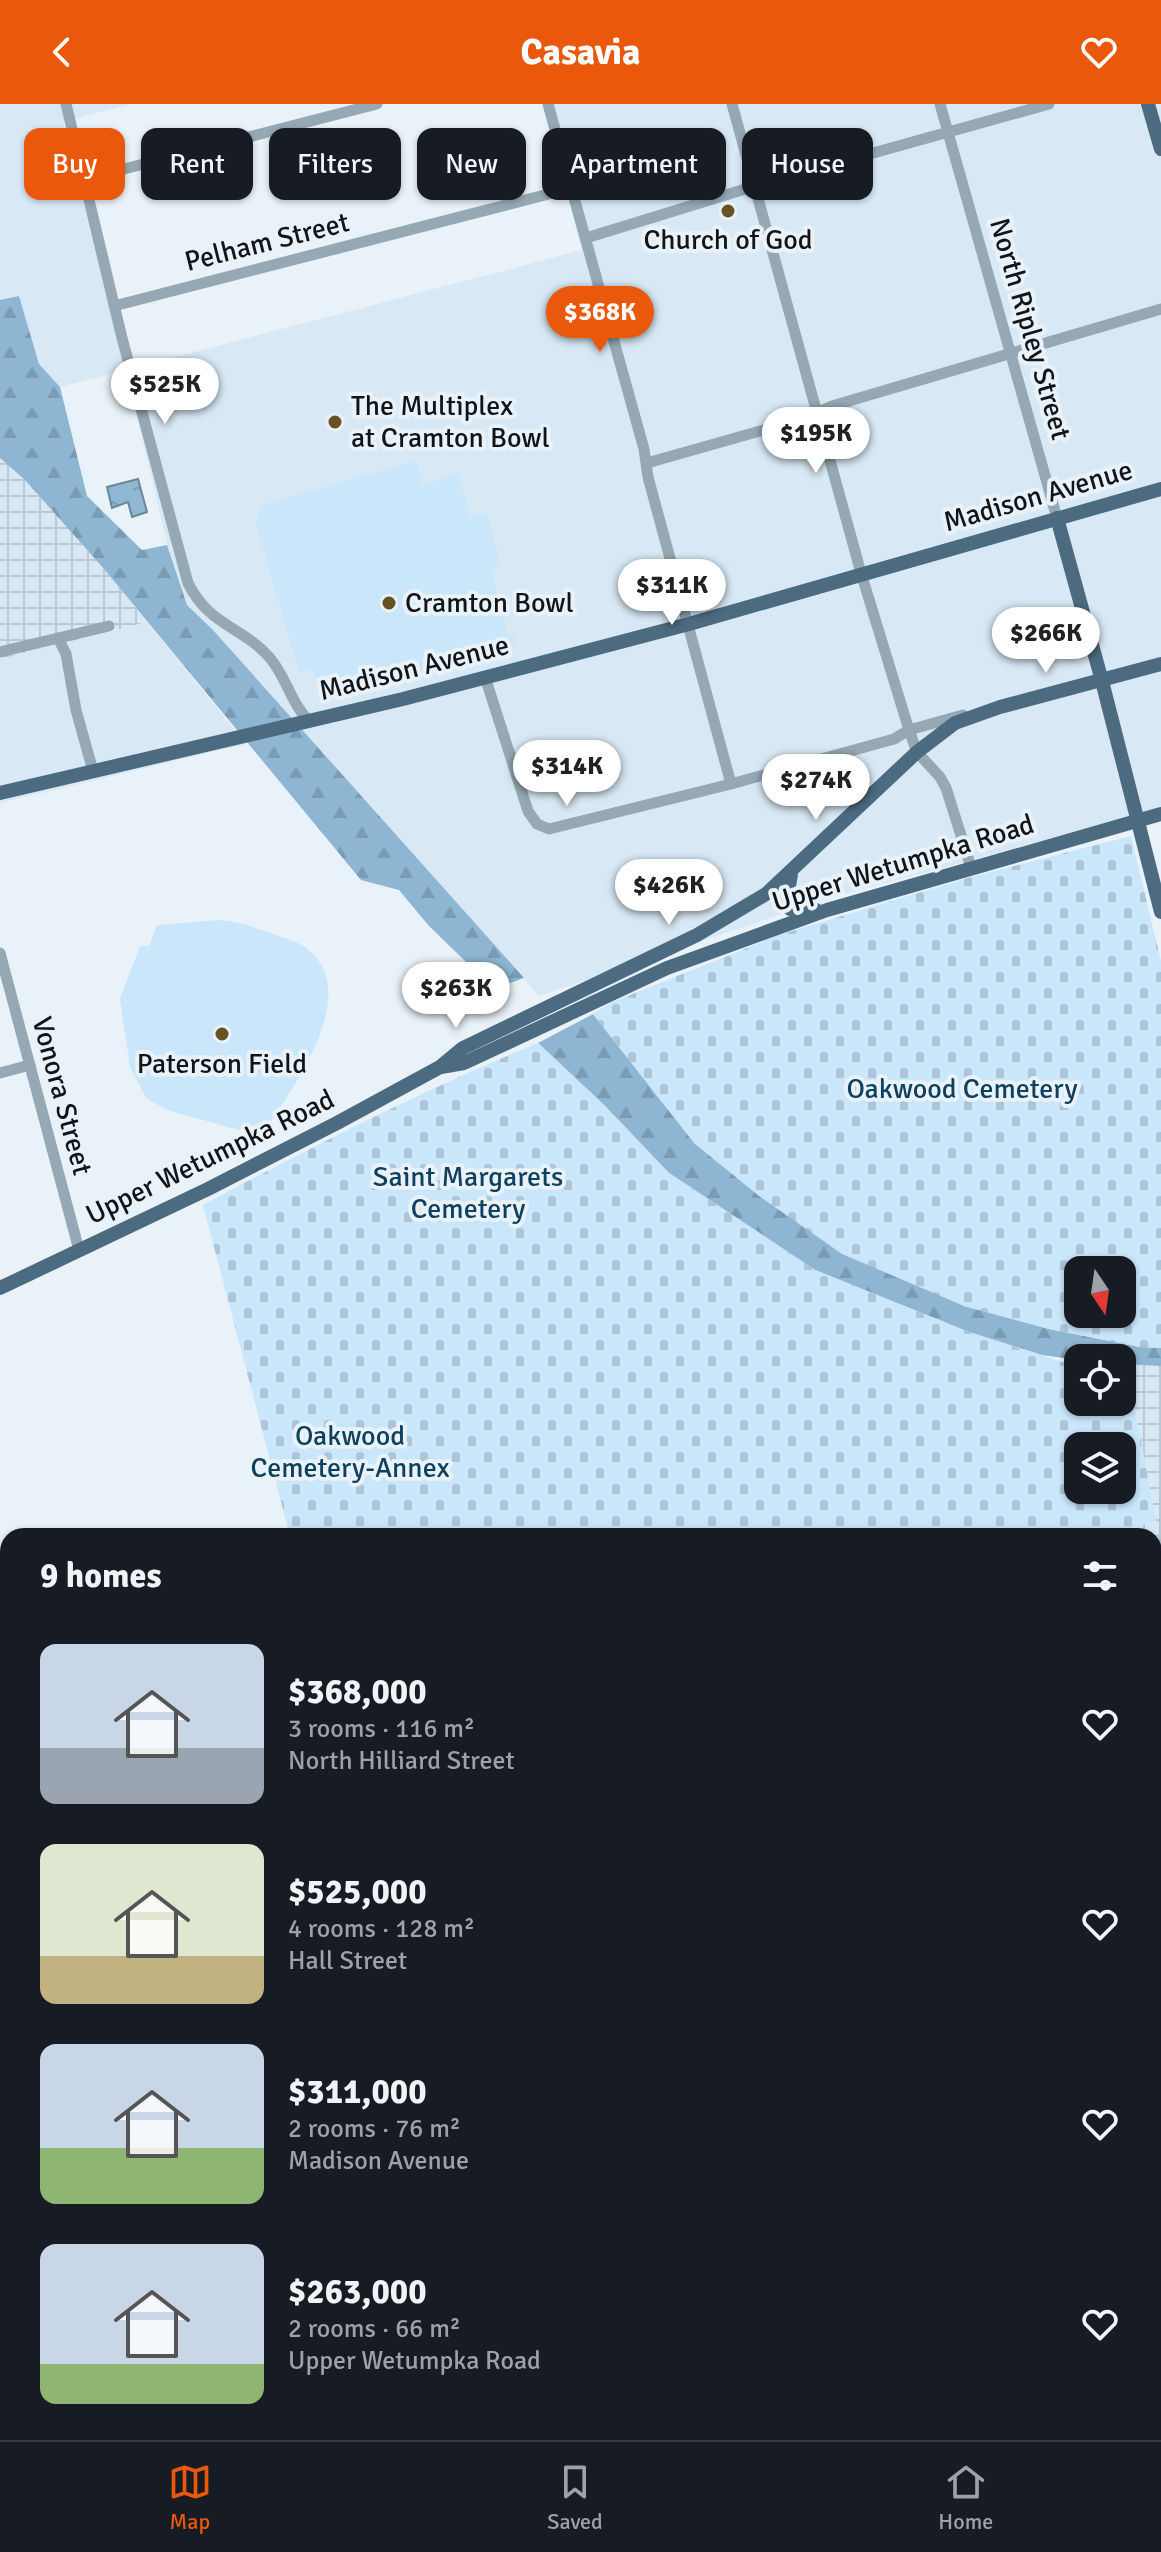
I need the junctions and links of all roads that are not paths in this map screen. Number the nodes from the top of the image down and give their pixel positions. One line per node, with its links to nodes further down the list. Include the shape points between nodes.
1 (66, 104): 8 (street)
2 (377, 104): 14 (street)
3 (548, 104): 9 (street)
4 (732, 104): 11 (street)
5 (940, 104): 10 (street, North Ripley Street)
6 (1049, 104): 10 (street)
7 (1148, 104): 12 (main road)
8 (72, 128)
9 (555, 128)
10 (947, 133): 13 (street); 23 (street, North Ripley Street)
11 (742, 140)
12 (1161, 149)
13 (873, 153)
14 (125, 169)
15 (742, 190): 20 (street)
16 (542, 196): 21 (street, Pelham Street)
17 (90, 200): 21 (street)
18 (575, 200): 20 (street)
19 (759, 200): 24 (street)
20 (586, 238): 25 (street)
21 (114, 306): 37 (street, via 188,583 211,615 272,661)
22 (1161, 309): 23 (street)
23 (1009, 353): 24 (street); 27 (street, North Ripley Street)
24 (817, 412): 25 (street); 28 (street)
25 (647, 463): 29 (street)
26 (1161, 489): 27 (main road, Madison Avenue)
27 (1057, 518): 28 (main road, Madison Avenue); 35 (main road, North Ripley Street)
28 (861, 573): 29 (main road, Madison Avenue); 38 (street)
29 (689, 624): 34 (main road, Madison Avenue); 41 (street)
30 (109, 626): 31 (street)
31 (58, 638): 32 (street); 40 (street)
32 (0, 652)
33 (1161, 664): 35 (main road, Upper Wetumpka Road)
34 (485, 677): 37 (main road, Madison Avenue); 41 (street, via 528,811 543,828)
35 (1102, 681): 36 (main road, Upper Wetumpka Road); 44 (main road, North Ripley Street)
36 (1000, 707): 38 (street); 39 (main road, Upper Wetumpka Road, via 955,723)
37 (310, 722): 40 (main road, Madison Avenue)
38 (909, 730): 39 (street); 41 (street, via 894,739)
39 (917, 752): 45 (street, via 946,788); 46 (main road, Upper Wetumpka Road)
40 (93, 771): 42 (main road, Madison Avenue)
41 (731, 784)
42 (0, 793)
43 (1161, 814): 44 (main road, Upper Wetumpka Road)
44 (1138, 821): 45 (main road, Upper Wetumpka Road); 48 (main road, North Ripley Street)
45 (971, 867): 47 (main road, Upper Wetumpka Road)
46 (791, 873): 47 (main road, via 786,897 790,909); 50 (main road, Upper Wetumpka Road, via 722,921)
47 (827, 910): 51 (main road, Upper Wetumpka Road)
48 (1161, 912)
49 (0, 953): 52 (street, Vonora Street)
50 (620, 972): 51 (main road); 53 (main road, Upper Wetumpka Road, via 499,1029)
51 (628, 986): 53 (main road, Upper Wetumpka Road, via 464,1063)
52 (30, 1065): 54 (street); 55 (street, Vonora Street)
53 (440, 1067): 55 (main road, Upper Wetumpka Road, via 236,1175)
54 (0, 1073)
55 (79, 1250): 56 (main road, Upper Wetumpka Road)
56 (0, 1288)

